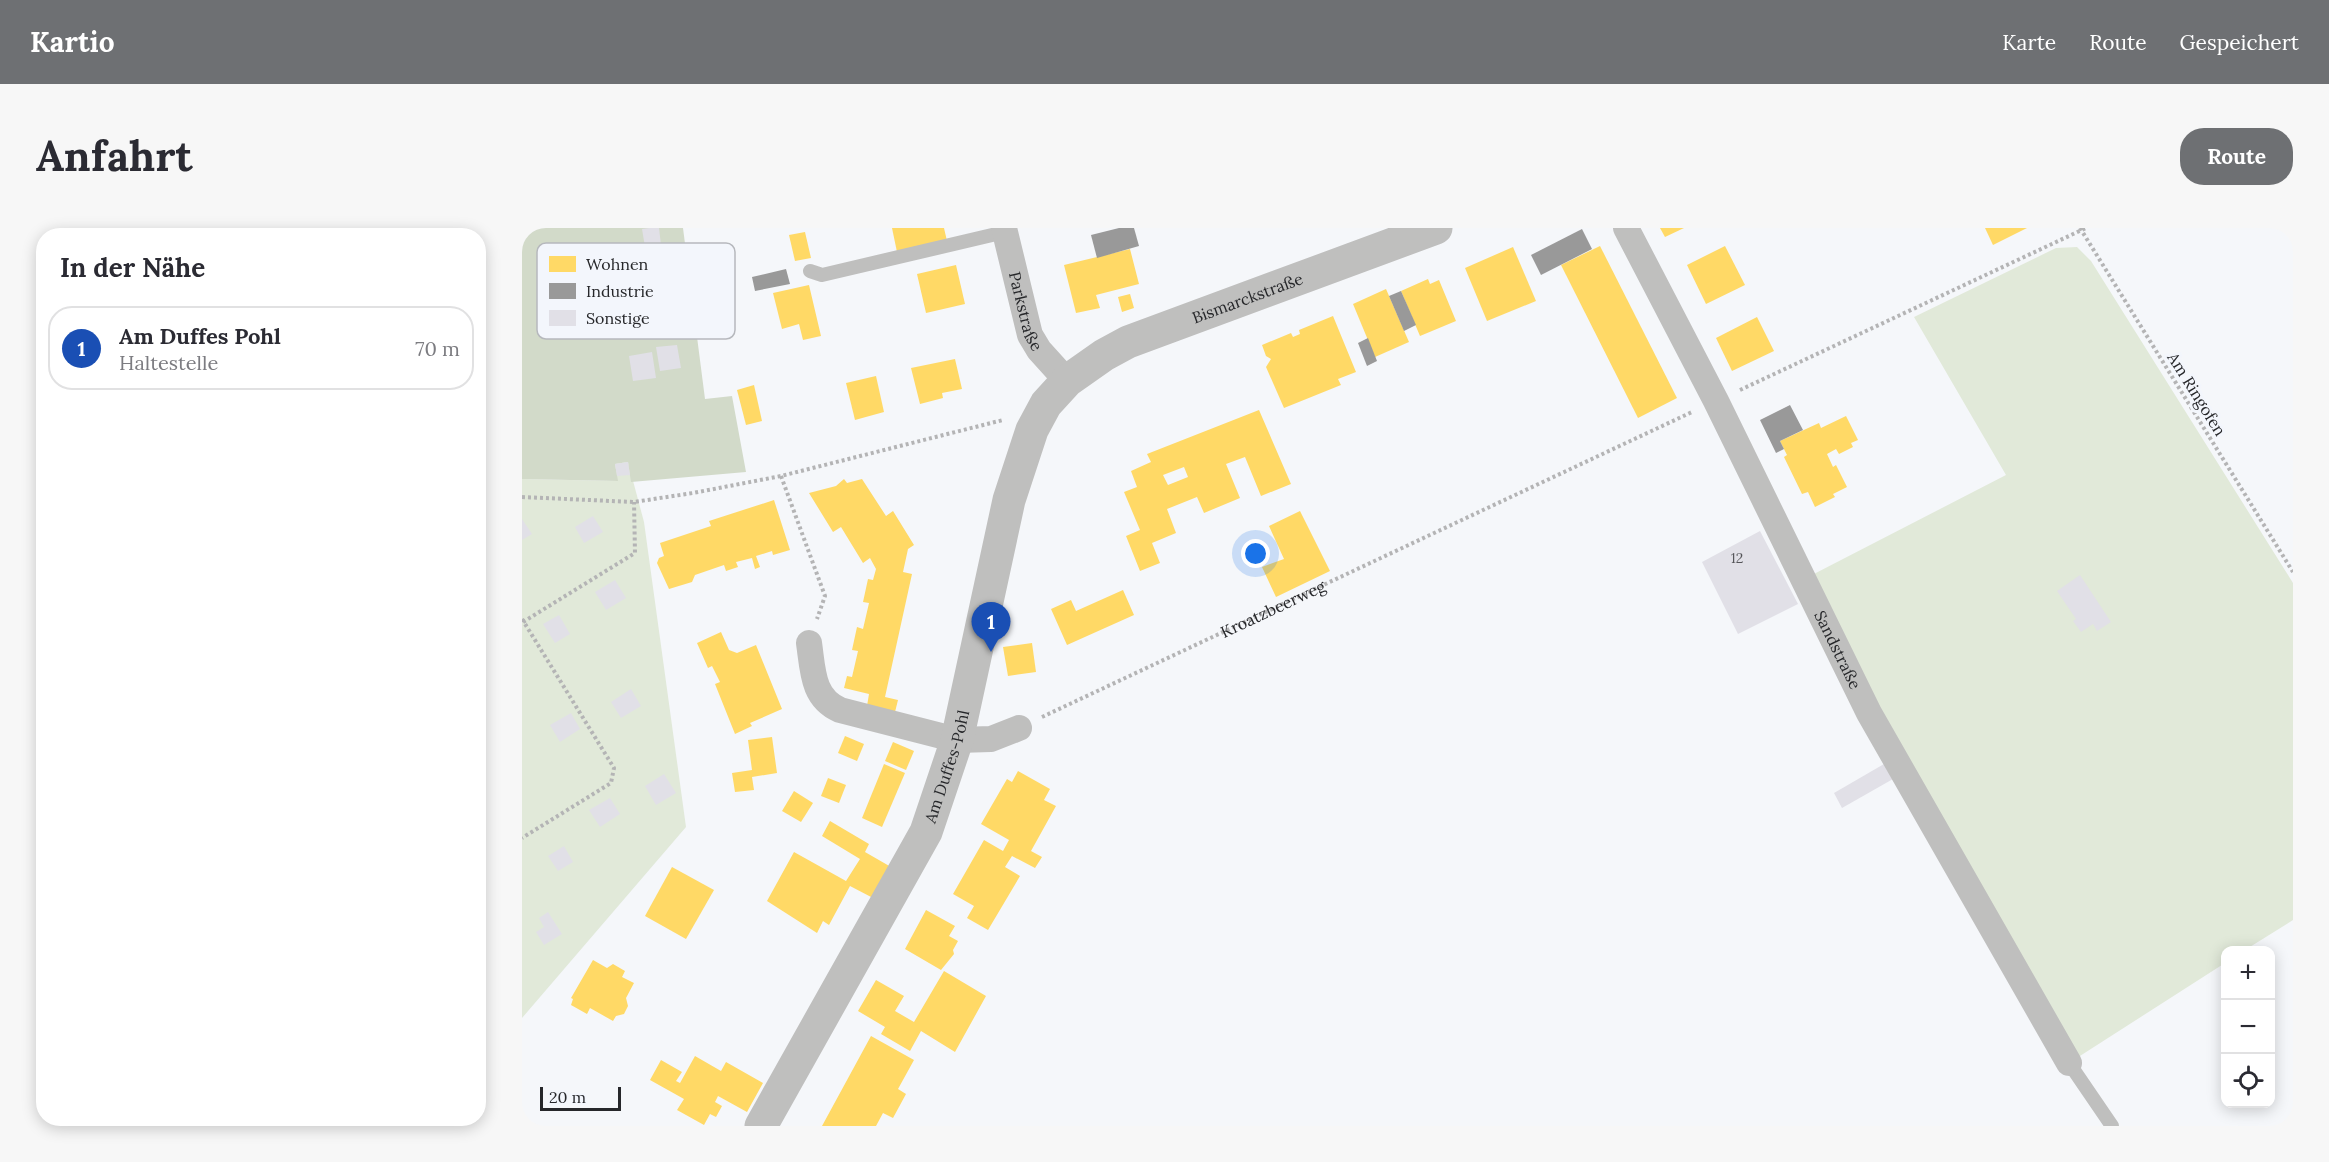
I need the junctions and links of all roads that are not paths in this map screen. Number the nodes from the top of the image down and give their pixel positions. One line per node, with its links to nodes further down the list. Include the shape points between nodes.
1 (1626, 228): 9 (street, Sandstraße, via 1869,713)
2 (1004, 230): 4 (lane, via 822,275); 5 (street, Parkstraße, via 1030,335)
3 (1422, 230): 5 (street, Bismarckstraße, via 1153,331 1104,355)
4 (810, 271)
5 (1068, 381): 8 (street, Am Duffes-Pohl, via 1046,404 1032,430 1012,490)
6 (809, 643): 8 (street, via 816,687 832,707)
7 (1019, 728): 8 (street, via 991,739)
8 (957, 740): 10 (street, Am Duffes-Pohl, via 936,806 914,856)
9 (2069, 1063): 11 (lane)
10 (761, 1126)
11 (2112, 1126)

